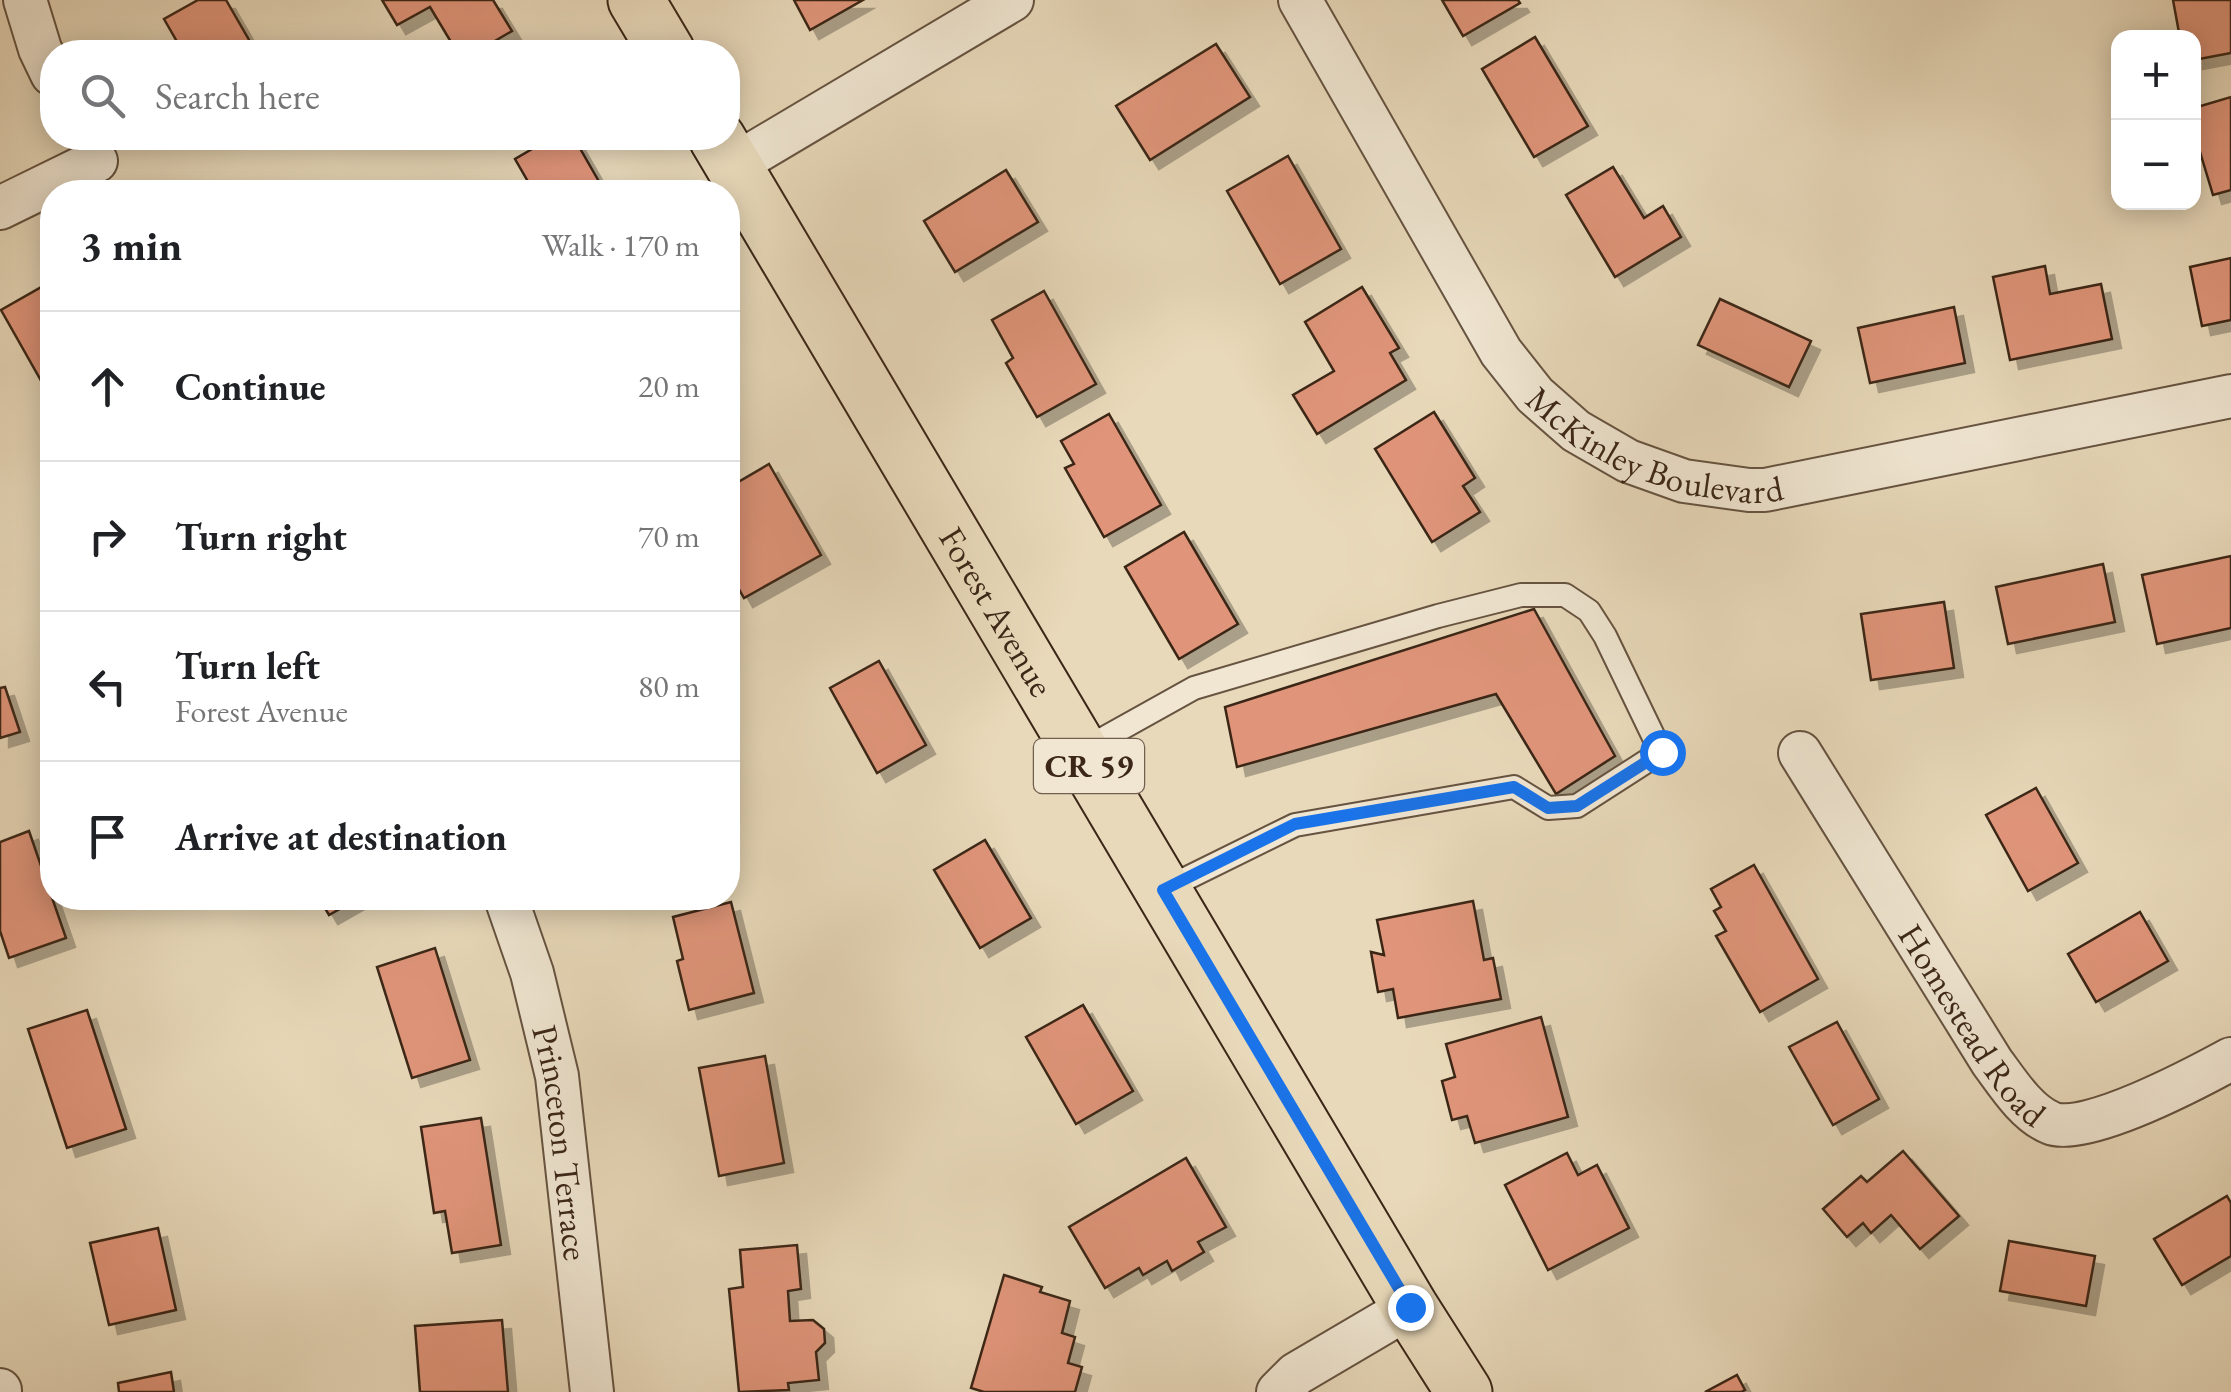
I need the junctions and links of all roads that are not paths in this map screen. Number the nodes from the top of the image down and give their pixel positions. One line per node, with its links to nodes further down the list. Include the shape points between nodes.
1 (25, 0): 6 (street)
2 (636, 0): 5 (main road)
3 (1012, 0): 7 (street)
4 (1300, 0): 13 (street, McKinley Boulevard, via 1501,352 1576,431 1628,461 1684,481 1765,490)
5 (660, 40)
6 (40, 49)
7 (740, 143)
8 (725, 151): 14 (main road, Forest Avenue / CR 59)
9 (98, 164): 10 (street)
10 (62, 180)
11 (40, 190): 12 (street)
12 (0, 208)
13 (2231, 396)
14 (1080, 751): 16 (main road, Forest Avenue / CR 59); 16 (lane, via 1194,688 1520,595 1565,595 1604,636 1662,752 1577,806 1548,808 1514,787 1295,824)
15 (1800, 753): 18 (street, Homestead Road, via 1992,1062 2020,1101 2052,1124 2086,1124)
16 (1163, 890): 19 (main road, Forest Avenue / CR 59)
17 (510, 910): 20 (street, Princeton Terrace, via 556,1076)
18 (2231, 1059)
19 (1410, 1307): 21 (street, via 1296,1374); 22 (main road, Forest Avenue / CR 59)
20 (592, 1392)
21 (1278, 1392)
22 (1464, 1392)

